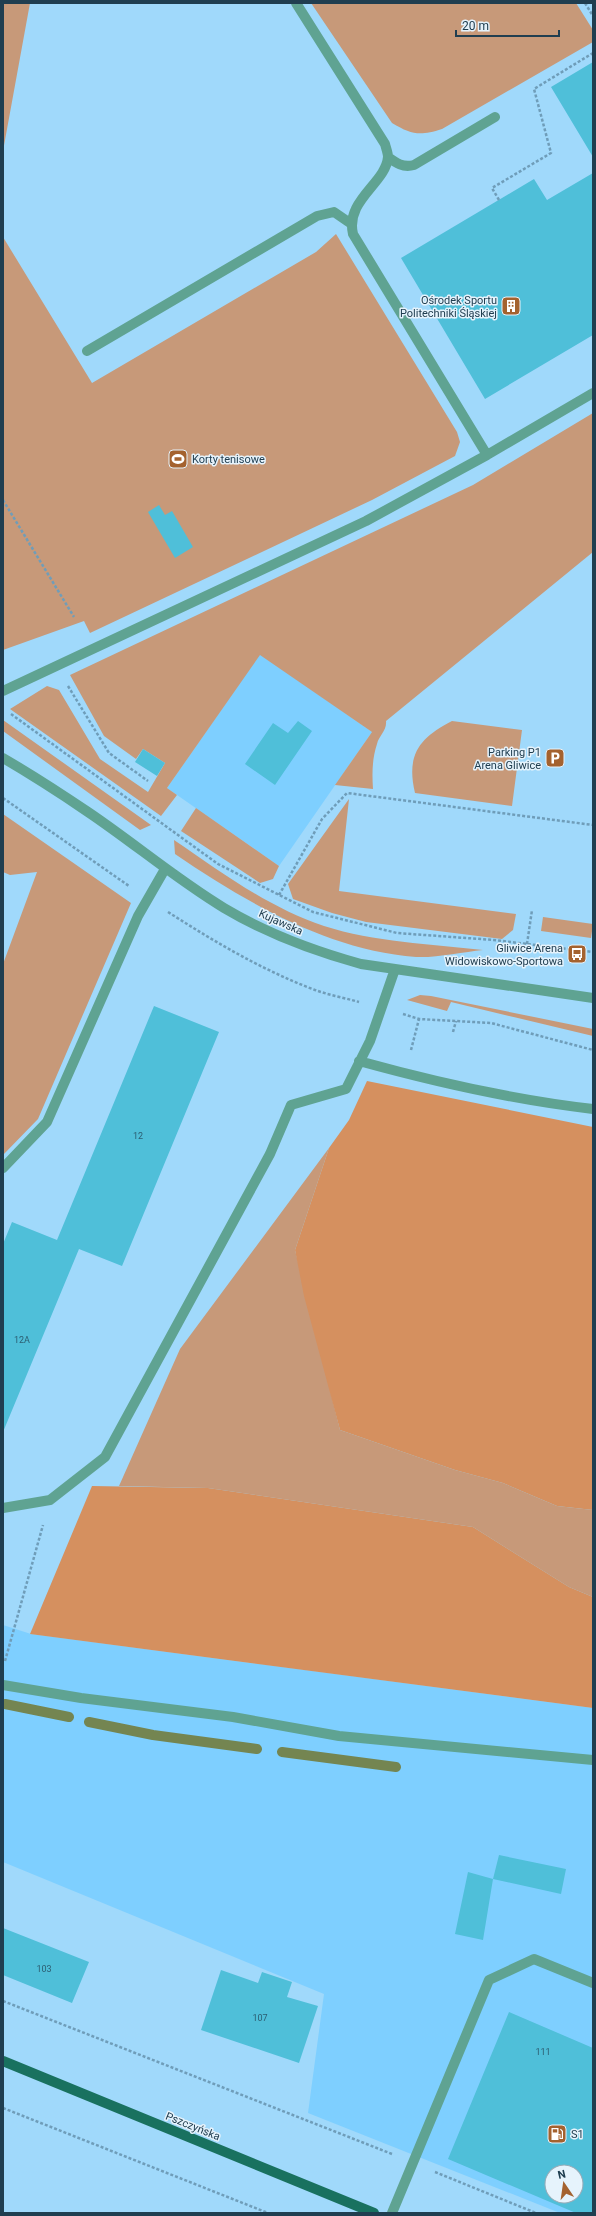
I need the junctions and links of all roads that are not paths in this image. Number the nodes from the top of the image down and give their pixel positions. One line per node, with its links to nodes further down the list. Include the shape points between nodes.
1 (296, 3): 3 (street, via 385,144)
2 (494, 117): 3 (street, via 414,166 399,165)
3 (388, 157): 4 (street, via 384,168 354,211)
4 (350, 223): 5 (street, via 334,212 317,216); 7 (street, via 357,243)
5 (87, 351)
6 (593, 393): 7 (street)
7 (488, 455): 8 (street, via 366,521)
8 (3, 691)
9 (3, 758): 10 (street, Kujawska, via 88,812)
10 (165, 868): 11 (street, Kujawska, via 224,908 281,937 325,954 361,964); 15 (street, via 138,916 46,1122)
11 (395, 969): 12 (street, Kujawska); 13 (street, via 370,1041)
12 (593, 998)
13 (359, 1061): 14 (street, via 548,1104); 16 (street, via 346,1089 291,1105 270,1154 105,1457 50,1500)
14 (593, 1109)
15 (3, 1168)
16 (3, 1508)
17 (3, 1685): 18 (street, via 81,1698 233,1717 339,1736)
18 (593, 1760)
19 (593, 1983): 22 (street, via 534,1958 490,1980)
20 (3, 2061): 21 (main road, Pszczyńska)
21 (374, 2213)
22 (392, 2213)

